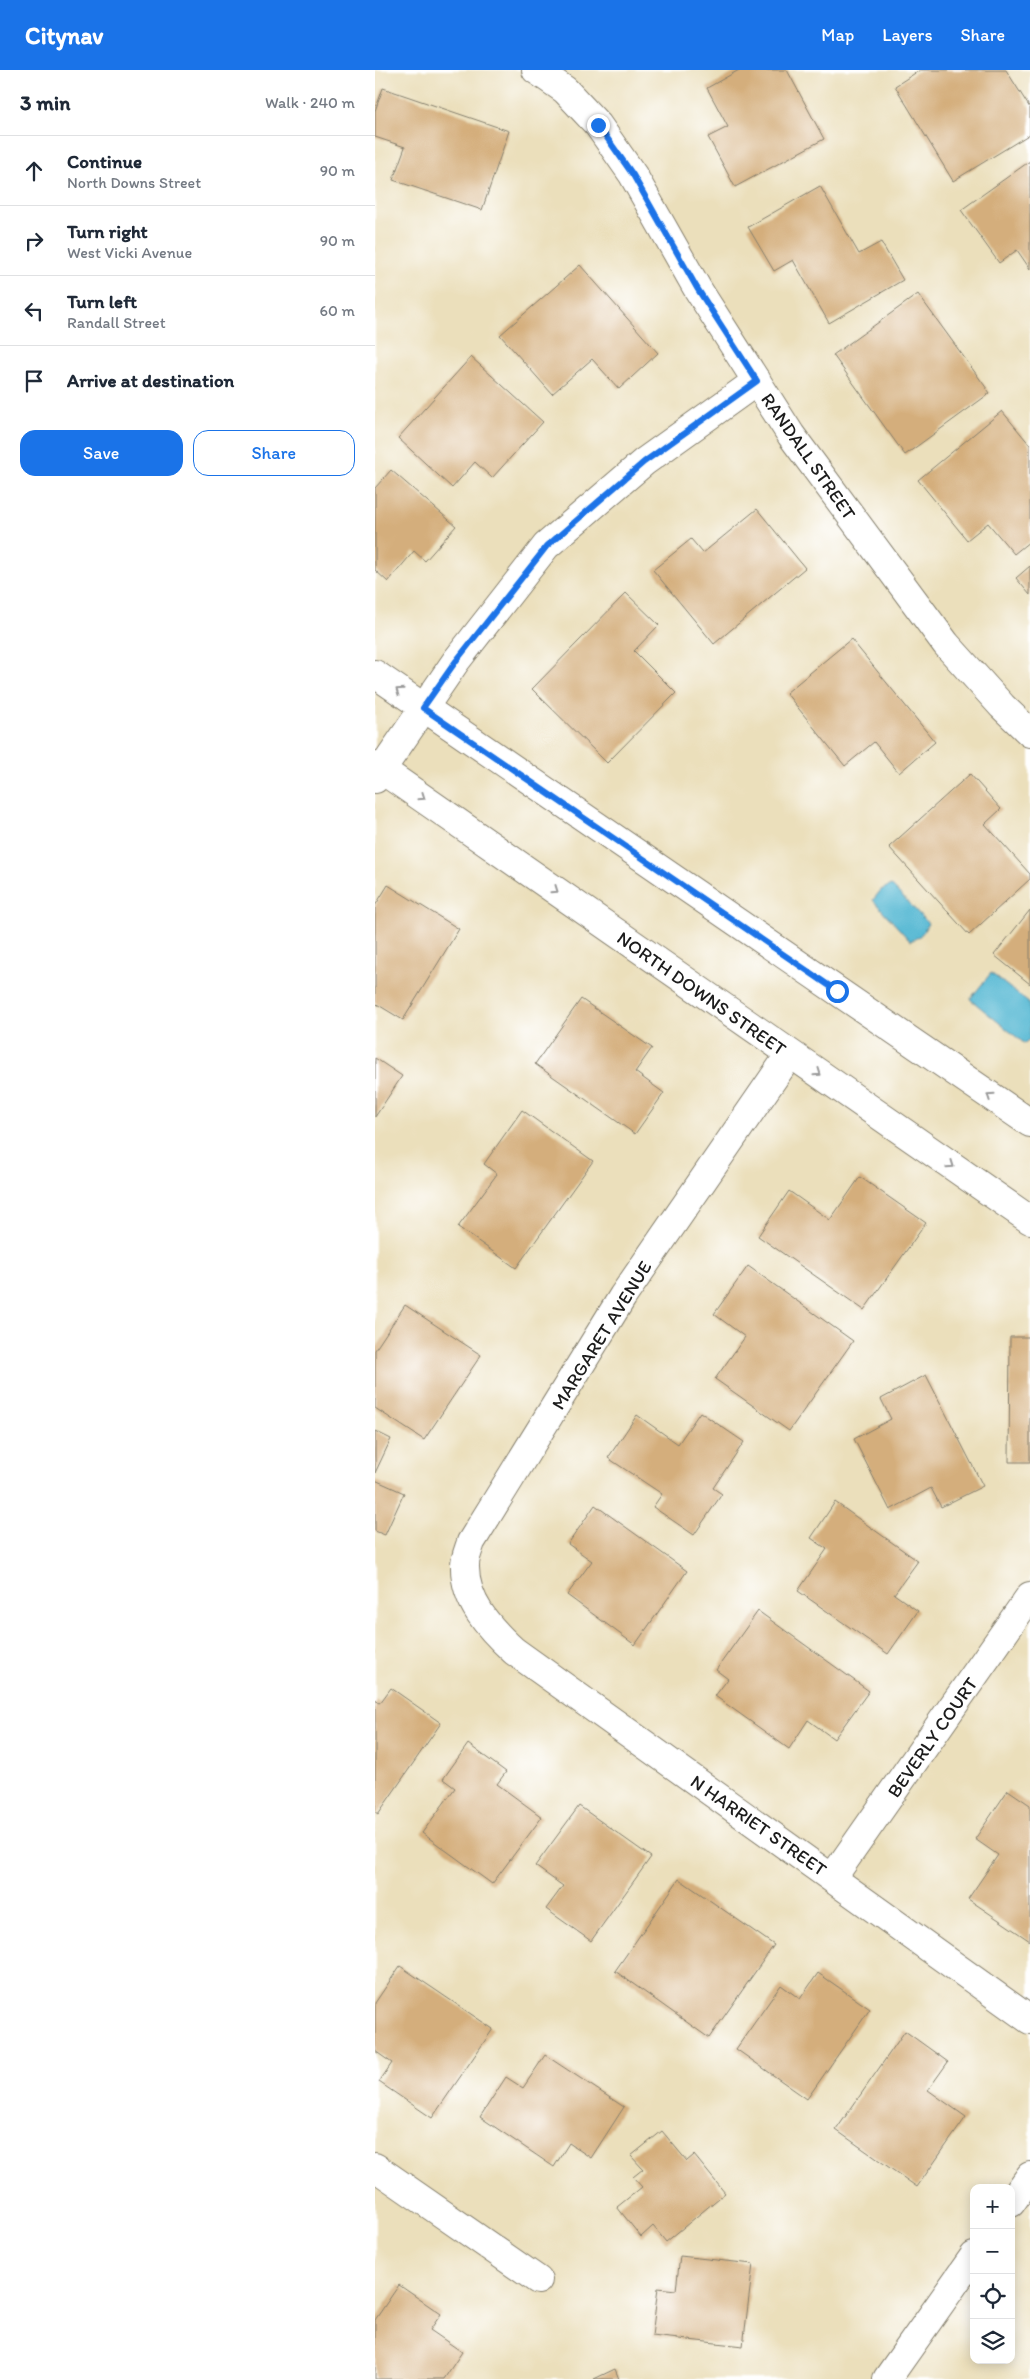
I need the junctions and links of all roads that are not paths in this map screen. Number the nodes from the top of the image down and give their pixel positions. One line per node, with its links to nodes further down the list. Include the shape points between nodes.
1 (536, 70): 2 (street, RANDALL STREET, via 565,90 598,125 633,175 697,288)
2 (757, 381): 4 (street, via 644,462 547,546); 5 (street, RANDALL STREET, via 791,435 946,644)
3 (375, 674): 4 (street, one-way to 3)
4 (423, 708): 6 (street); 8 (street, one-way to 4)
5 (1030, 733)
6 (377, 771): 7 (street, NORTH DOWNS STREET, one-way to 7)
7 (790, 1054): 9 (street, NORTH DOWNS STREET, one-way to 9); 11 (street, MARGARET AVENUE, via 623,1296 471,1542 465,1564 468,1593)
8 (1030, 1124)
9 (1030, 1220)
10 (1030, 1596): 12 (street, BEVERLY COURT)
11 (490, 1628): 12 (street, N HARRIET STREET, via 514,1651)
12 (833, 1877): 13 (street, N HARRIET STREET)
13 (1030, 2020)
14 (375, 2167): 18 (street)
15 (1030, 2176): 16 (street)
16 (1015, 2197)
17 (970, 2262): 19 (street)
18 (538, 2280)
19 (887, 2379)

